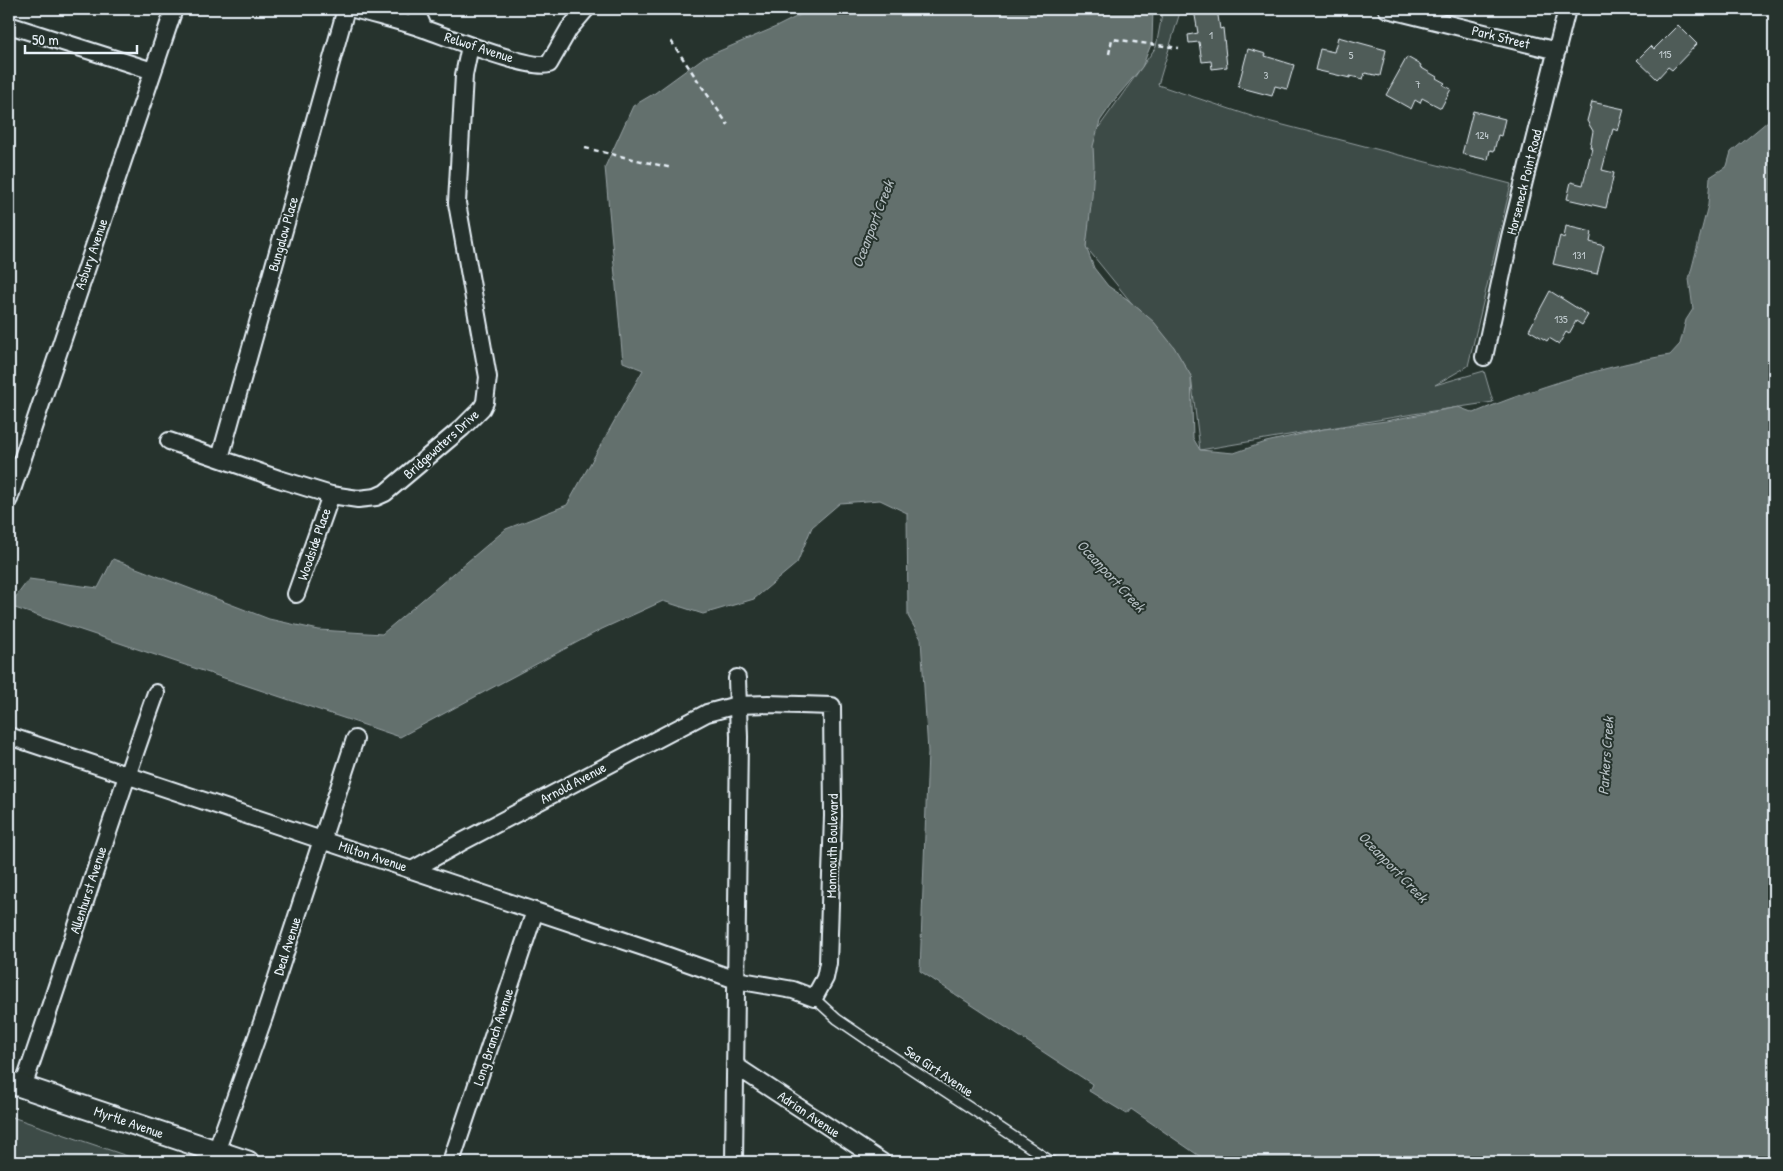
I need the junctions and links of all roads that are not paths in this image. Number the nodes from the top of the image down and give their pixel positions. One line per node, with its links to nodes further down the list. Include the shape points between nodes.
1 (174, 9): 12 (street, Asbury Avenue)
2 (346, 9): 15 (street, Bungalow Place)
3 (415, 9): 9 (street)
4 (1387, 9): 11 (street, Park Street)
5 (1567, 9): 11 (street, Horseneck Point Road)
6 (366, 10): 9 (street, Relwof Avenue)
7 (583, 12): 10 (street, Relwof Avenue, via 549,64 544,66)
8 (9, 25): 12 (street)
9 (424, 29): 10 (street, Relwof Avenue)
10 (470, 46): 16 (street, Bridgewaters Drive, via 464,75 458,203 488,377 485,402 462,428 385,493 358,499)
11 (1557, 51): 13 (street, Horseneck Point Road, via 1510,237)
12 (153, 71): 17 (street, Asbury Avenue)
13 (1484, 357)
14 (169, 441): 15 (street, Bridgewaters Drive)
15 (220, 458): 16 (street, Bridgewaters Drive)
16 (331, 495): 18 (street, Woodside Place)
17 (9, 499)
18 (296, 594)
19 (737, 678): 21 (street)
20 (156, 693): 24 (street, Allenhurst Avenue)
21 (737, 705): 26 (street, Arnold Avenue, via 707,713); 28 (street); 29 (street, Monmouth Boulevard, via 832,706 829,945 825,978)
22 (9, 736): 24 (street, Milton Avenue)
23 (355, 739): 25 (street, Deal Avenue)
24 (126, 775): 25 (street, Milton Avenue); 31 (street, Allenhurst Avenue)
25 (323, 840): 26 (street, Milton Avenue); 32 (street, Deal Avenue)
26 (412, 870): 27 (street, Milton Avenue)
27 (535, 911): 28 (street, Milton Avenue); 34 (street, Long Branch Avenue)
28 (736, 980): 29 (street, via 794,990); 30 (street)
29 (814, 998): 37 (lane, Sea Girt Avenue, via 868,1040)
30 (736, 1066): 35 (street); 36 (street, Adrian Avenue)
31 (16, 1084): 32 (street, Myrtle Avenue)
32 (216, 1152): 33 (street, Myrtle Avenue)
33 (248, 1162)
34 (451, 1162)
35 (734, 1162)
36 (882, 1162)
37 (1052, 1162)

